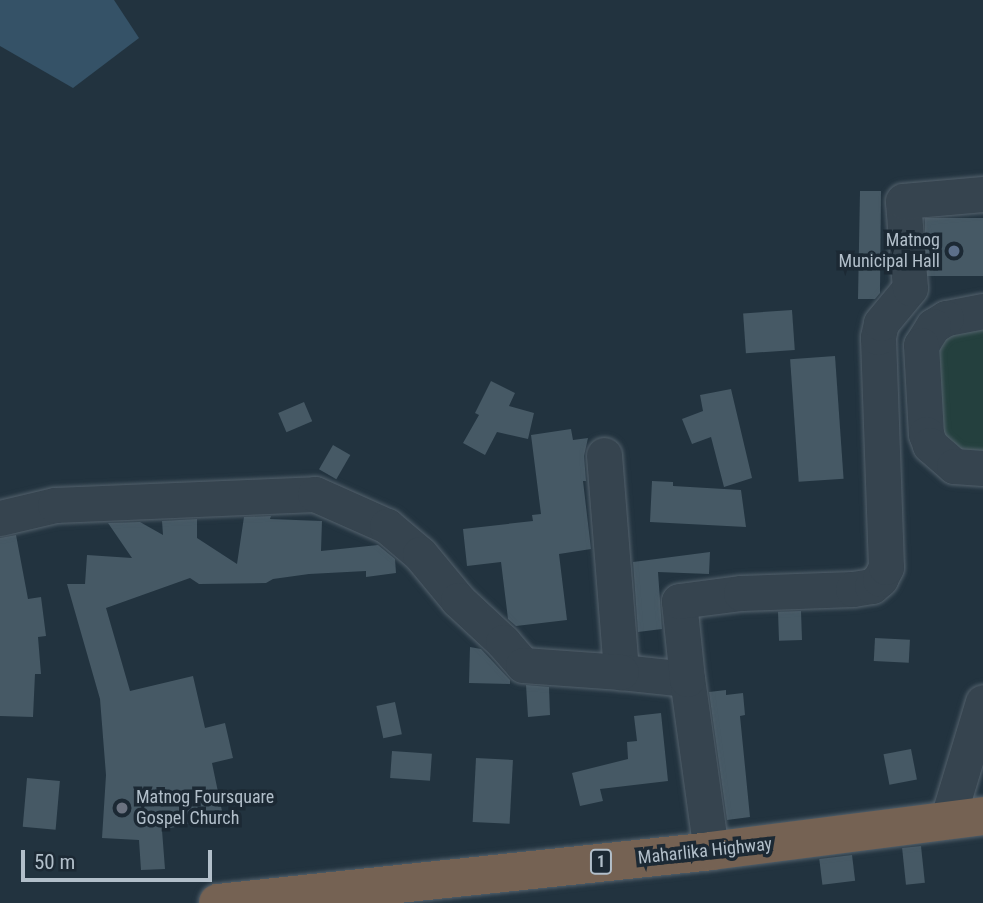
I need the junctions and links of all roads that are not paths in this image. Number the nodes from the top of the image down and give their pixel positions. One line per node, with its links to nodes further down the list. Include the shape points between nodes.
1 (983, 194): 7 (street, via 903,201 910,288 881,323 878,337 886,566 880,579 872,586 853,589 741,593 679,601)
2 (983, 310): 4 (street, via 946,318 933,326 921,345 930,445 954,466)
3 (604, 455): 6 (street)
4 (983, 468)
5 (0, 518): 6 (street, via 55,505 315,494 387,526 420,554 523,665)
6 (621, 671): 7 (street)
7 (687, 679): 10 (street)
8 (983, 702): 9 (street)
9 (965, 819): 10 (highway, Maharlika Highway / 1)
10 (712, 851): 11 (highway, Maharlika Highway / 1)
11 (218, 903)

